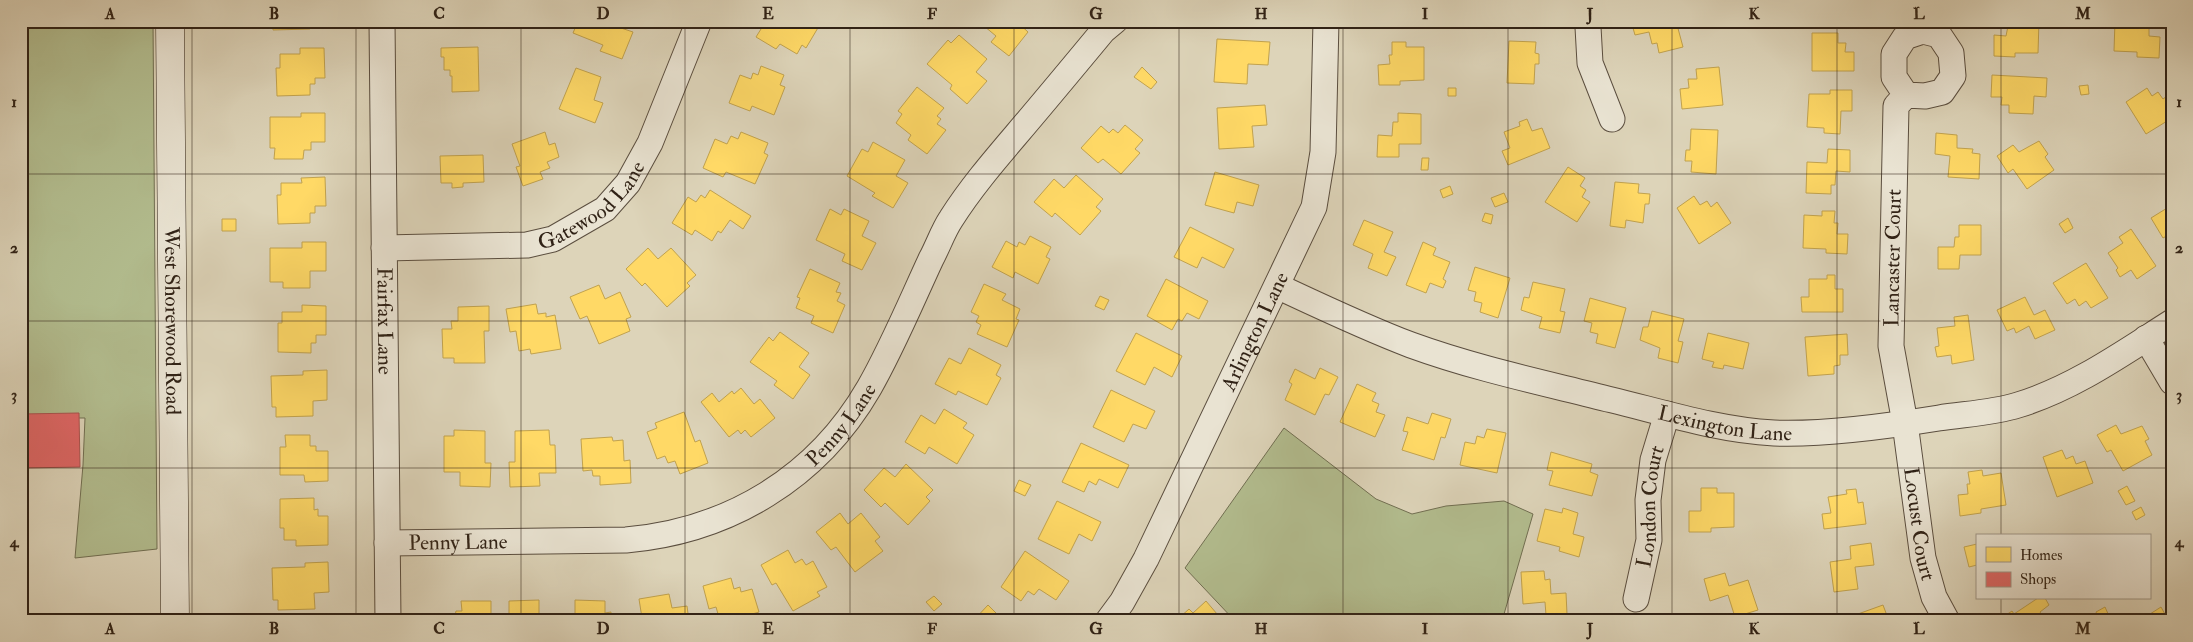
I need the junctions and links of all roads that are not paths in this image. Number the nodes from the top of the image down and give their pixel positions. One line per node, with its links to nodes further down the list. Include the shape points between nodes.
1 (170, 21): 18 (main road, West Shorewood Road)
2 (382, 21): 9 (street, Fairfax Lane)
3 (699, 21): 9 (street, Gatewood Lane, via 650,143 628,183 605,209 553,239 527,245)
4 (1115, 21): 16 (street, Penny Lane, via 1102,31 972,188 950,220 869,388 837,435 807,466 768,494 728,516 657,537)
5 (1326, 21): 10 (street, Arlington Lane, via 1323,152 1314,207)
6 (1586, 21): 8 (street, via 1590,63)
7 (1906, 95): 15 (street, Lancaster Court, via 1896,106 1891,346)
8 (1612, 119)
9 (384, 248): 16 (street, Fairfax Lane)
10 (1277, 286): 14 (street, Lexington Lane, via 1365,327 1413,345 1481,367); 20 (street, Arlington Lane, via 1146,560)
11 (2172, 322): 12 (street, Lexington Lane)
12 (2146, 338): 13 (street); 15 (street, Lexington Lane, via 2097,369 2016,406)
13 (2172, 382)
14 (1667, 414): 15 (street, Lexington Lane, via 1775,433); 17 (street, London Court, via 1654,460 1648,500 1649,540)
15 (1905, 423): 21 (street, Locust Court, via 1923,558 1934,597)
16 (387, 543): 19 (street, Fairfax Lane)
17 (1636, 599)
18 (175, 621)
19 (388, 621)
20 (1108, 621)
21 (1947, 621)

